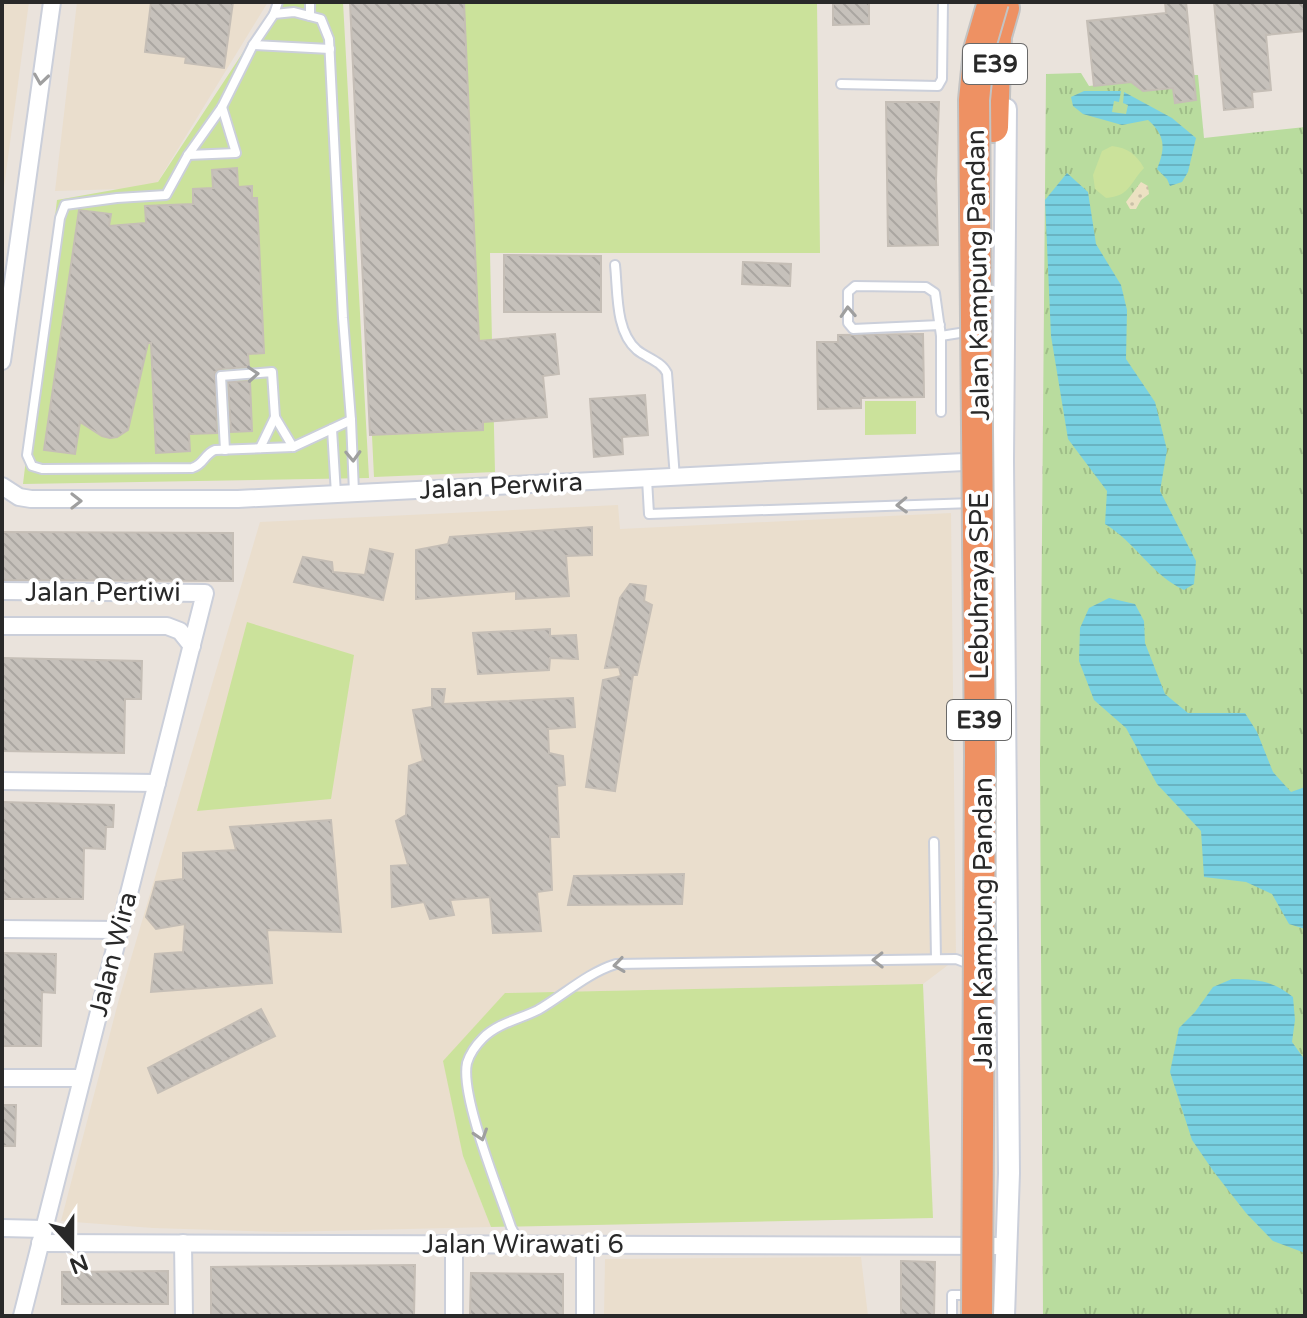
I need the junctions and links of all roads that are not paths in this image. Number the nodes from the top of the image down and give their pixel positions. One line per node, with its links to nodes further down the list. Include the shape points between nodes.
1 (52, 2): 18 (street, one-way to 18)
2 (278, 2): 7 (lane)
3 (310, 2): 8 (lane)
4 (943, 2): 11 (lane, via 938,86)
5 (976, 2): 16 (street, Jalan Kampung Pandan)
6 (1006, 6): 26 (street, Jalan Kampung Pandan); 55 (highway, Lebuhraya SPE / E39, bridge, via 979,50 974,100)
7 (274, 14): 8 (lane); 9 (lane)
8 (310, 16): 10 (lane, via 321,19)
9 (253, 45): 10 (lane); 12 (lane)
10 (330, 49): 21 (lane)
11 (841, 84)
12 (222, 107): 13 (lane); 13 (lane, via 236,153)
13 (188, 155): 25 (lane, via 166,195 65,205 27,455 32,466 42,469 192,468 211,452)
14 (615, 265): 28 (lane, via 625,334 663,366 669,380)
15 (940, 325): 15 (lane, one-way to 15, via 853,329 848,323 848,292 855,286 931,289); 17 (lane)
16 (977, 331): 17 (lane); 27 (street, Jalan Kampung Pandan)
17 (941, 336): 19 (lane)
18 (2, 361)
19 (941, 412)
20 (275, 417): 23 (lane); 24 (lane); 25 (lane, one-way to 20, via 221,376 272,372)
21 (351, 420): 22 (lane); 31 (lane, one-way to 31)
22 (332, 429): 23 (lane); 32 (lane)
23 (293, 447): 24 (lane)
24 (260, 448): 25 (lane)
25 (225, 450)
26 (1003, 460): 27 (street, Jalan Perwira); 54 (street, Jalan Kampung Pandan)
27 (981, 461): 28 (street, Jalan Perwira); 33 (street, Jalan Kampung Pandan)
28 (675, 478): 29 (street, Jalan Perwira)
29 (647, 479): 31 (street, Jalan Perwira); 33 (lane, one-way to 29, via 649,514)
30 (2, 486): 32 (street, Jalan Perwira, one-way to 32, via 19,497 67,501)
31 (354, 492): 32 (street, Jalan Perwira)
32 (336, 494)
33 (980, 503): 44 (street, Jalan Kampung Pandan)
34 (2, 591): 35 (street, Jalan Pertiwi)
35 (205, 593): 37 (street, Jalan Wira)
36 (2, 626): 37 (street, Jalan Pertiwi, via 167,626 180,631)
37 (192, 646): 39 (street, Jalan Wira)
38 (2, 781): 39 (street)
39 (157, 783): 42 (street, Jalan Wira)
40 (934, 842): 43 (lane)
41 (2, 929): 42 (street)
42 (119, 930): 46 (street, Jalan Wira)
43 (936, 959): 44 (lane, via 956,959); 51 (lane, one-way to 51, via 616,964 485,1035 466,1066 469,1098)
44 (983, 969): 53 (street, Jalan Kampung Pandan)
45 (2, 1078): 46 (street)
46 (82, 1078): 48 (street, Jalan Wira)
47 (2, 1228): 48 (street, Jalan Wirawati 6)
48 (42, 1236): 49 (street, Jalan Wirawati 6); 56 (street, Jalan Wira)
49 (183, 1243): 50 (street, Jalan Wirawati 6); 57 (street)
50 (454, 1244): 51 (street, Jalan Wirawati 6); 58 (street)
51 (520, 1244): 52 (street, Jalan Wirawati 6)
52 (585, 1245): 53 (street, Jalan Wirawati 6); 59 (street)
53 (985, 1246): 54 (street, Jalan Wirawati 6); 55 (street, Jalan Kampung Pandan)
54 (1007, 1246): 55 (street, Jalan Kampung Pandan)
55 (992, 1303): 60 (lane, via 952,1295); 61 (street, Jalan Kampung Pandan); 62 (street, Jalan Kampung Pandan)
56 (22, 1316)
57 (184, 1316)
58 (454, 1316)
59 (585, 1316)
60 (952, 1316)
61 (986, 1316)
62 (1004, 1316)

